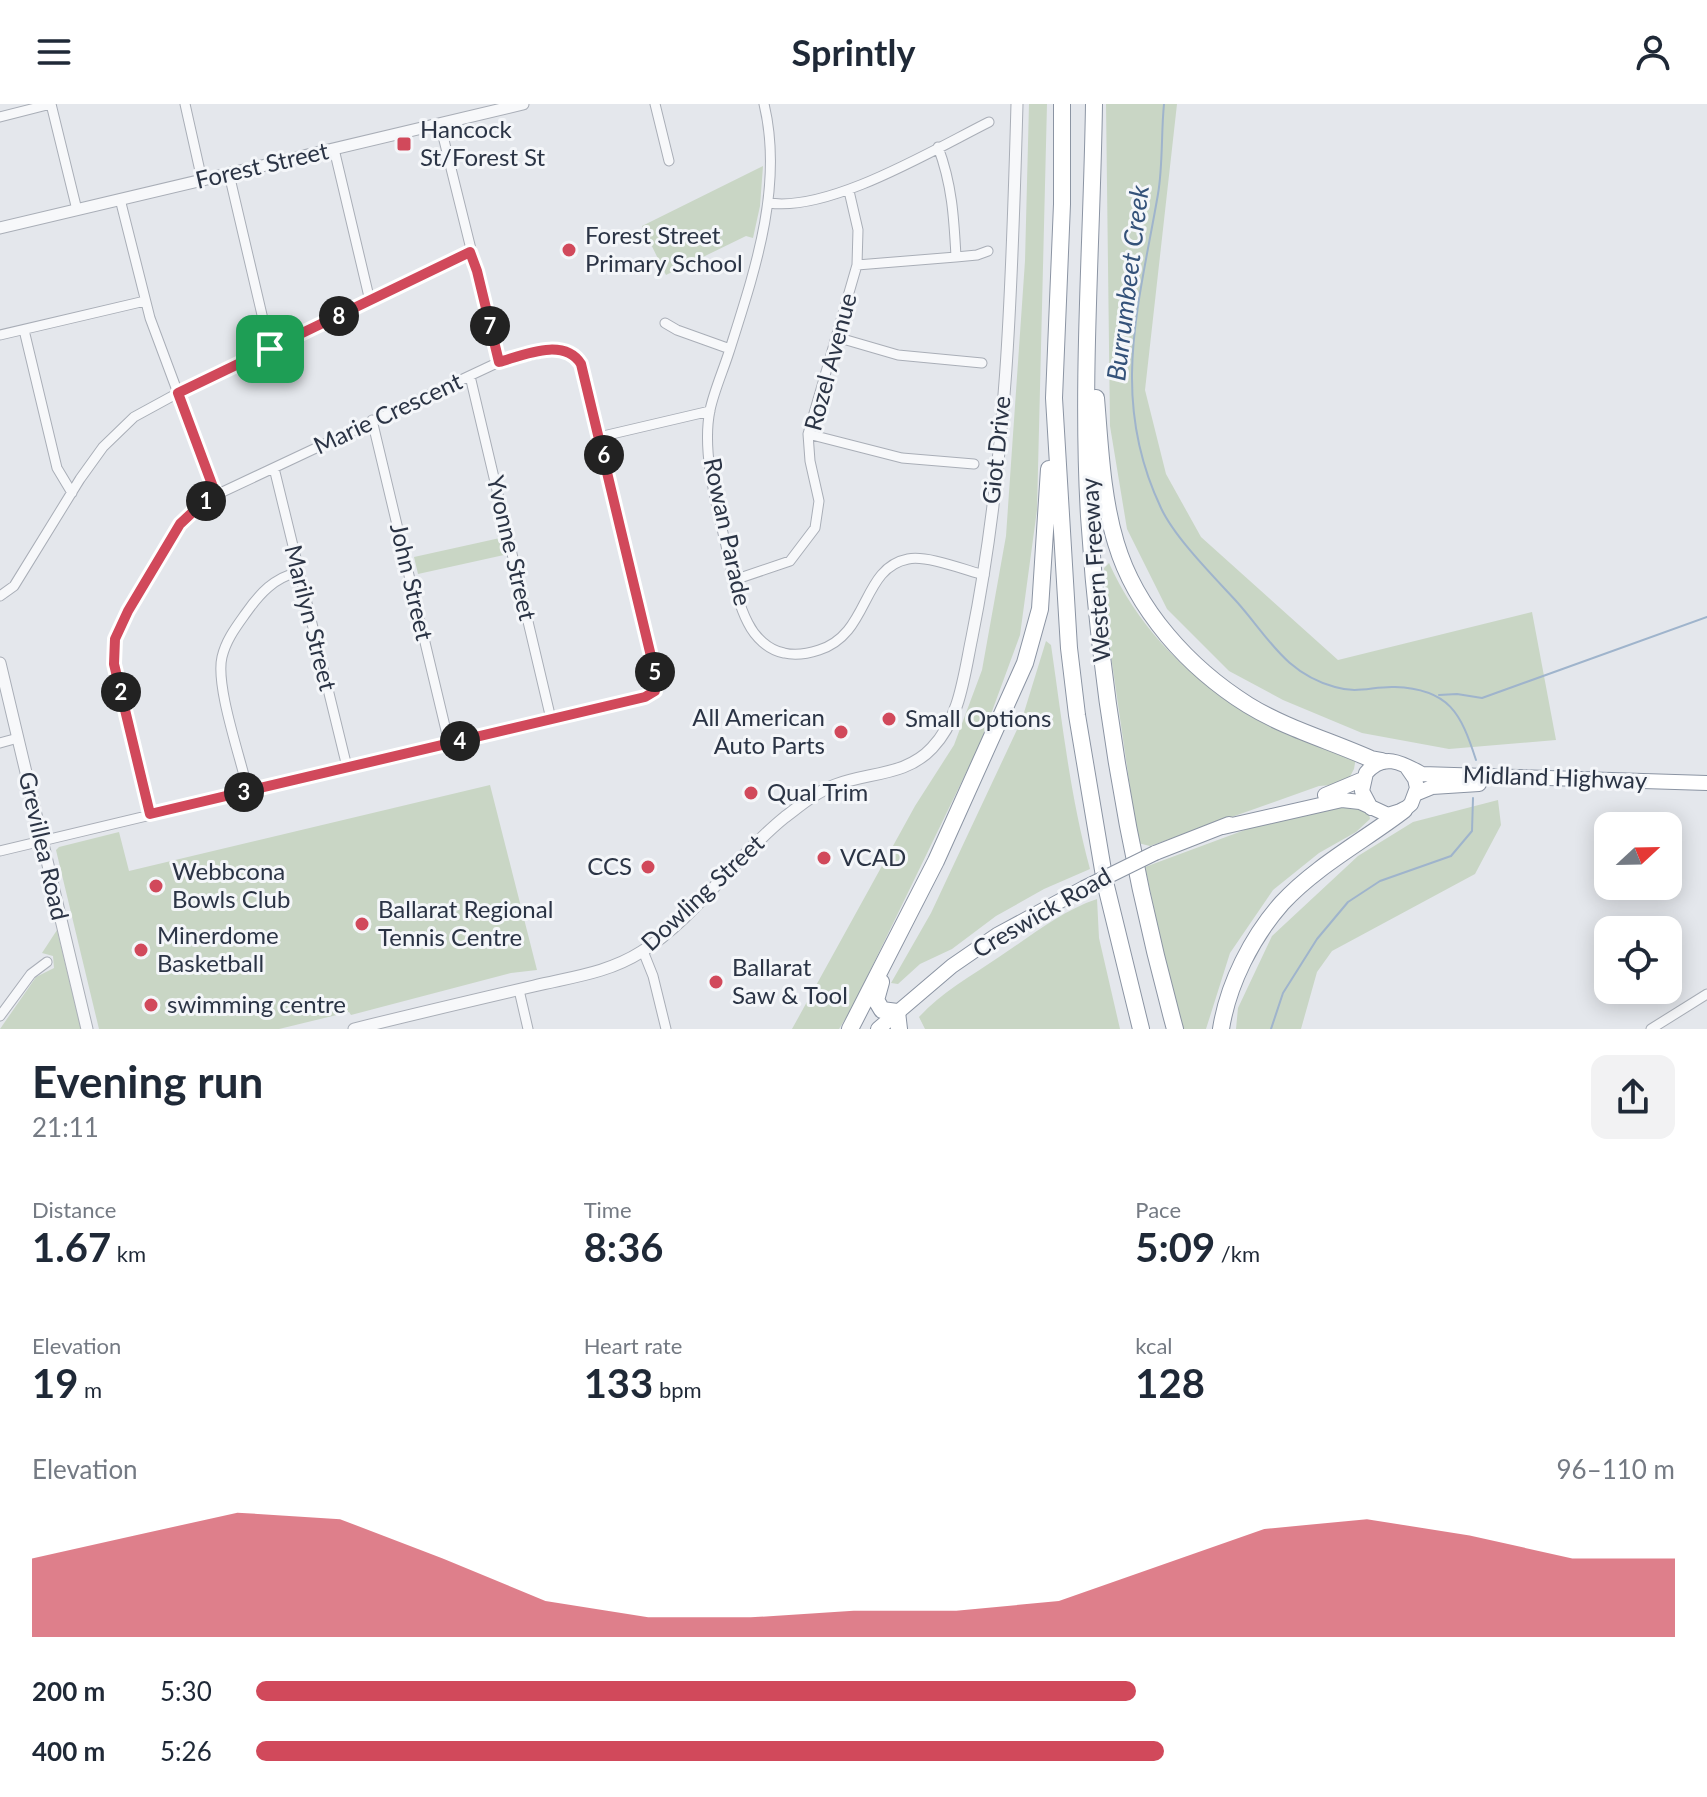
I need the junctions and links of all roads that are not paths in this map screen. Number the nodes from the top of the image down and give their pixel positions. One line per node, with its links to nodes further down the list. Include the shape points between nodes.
1 (51, 104): 10 (street); 21 (street)
2 (185, 104): 17 (street)
3 (523, 104): 9 (street, Forest Street)
4 (655, 104): 15 (street)
5 (764, 104): 20 (street, Rowan Parade, via 772,174)
6 (1017, 104): 50 (street, Giot Drive, via 1005,384)
7 (1062, 104): 40 (highway, Western Freeway)
8 (1094, 104): 29 (highway, Western Freeway)
9 (470, 110): 12 (street, Forest Street)
10 (0, 117)
11 (989, 122): 13 (street)
12 (440, 124): 14 (street, Forest Street); 24 (street)
13 (938, 147): 18 (street); 25 (street, via 954,209)
14 (334, 149): 16 (street, Forest Street); 28 (street)
15 (669, 161)
16 (229, 174): 17 (street, Forest Street); 34 (street)
17 (202, 180): 19 (street, Forest Street)
18 (849, 191): 20 (street, via 786,206); 26 (street, Rozel Avenue, via 858,230)
19 (120, 199): 21 (street, Forest Street); 27 (street)
20 (769, 203): 35 (street, Rowan Parade)
21 (77, 210): 22 (street, Forest Street)
22 (0, 228)
23 (988, 251): 25 (street)
24 (470, 252): 28 (street); 36 (street)
25 (956, 257): 26 (street)
26 (857, 265): 33 (street, Rozel Avenue)
27 (145, 301): 31 (street); 39 (street)
28 (370, 301): 34 (street)
29 (1089, 316): 60 (highway, via 1106,498 1132,584 1156,623 1248,705); 89 (highway, Western Freeway, via 1089,515 1100,643 1120,789)
30 (665, 323): 35 (street)
31 (24, 330): 32 (street); 47 (street, via 57,468)
32 (0, 335)
33 (836, 337): 37 (street, via 898,355); 43 (street, Rozel Avenue)
34 (270, 349): 39 (street)
35 (730, 349): 41 (street, Rowan Parade)
36 (499, 362): 38 (street, Marie Crescent); 44 (street, Marie Crescent, via 556,349 573,353 583,369)
37 (982, 363)
38 (470, 376): 42 (street, Marie Crescent); 56 (street, Yvonne Street)
39 (178, 393): 47 (street, via 119,430); 48 (street)
40 (1054, 398): 75 (highway, via 1040,609 1025,663); 88 (highway, Western Freeway, via 1077,715 1105,882)
41 (710, 411): 44 (street); 52 (street, Rowan Parade, via 713,489)
42 (372, 420): 46 (street, Marie Crescent); 59 (street, John Street)
43 (808, 434): 45 (street, via 902,458); 52 (street, Rozel Avenue, via 819,501 815,528 790,561)
44 (599, 437): 56 (street, Marie Crescent, via 659,694)
45 (974, 464)
46 (274, 468): 48 (street, Marie Crescent); 49 (street, Marilyn Street)
47 (72, 493): 51 (street)
48 (216, 495): 71 (street, Marie Crescent, via 180,524 115,639 114,664)
49 (298, 572): 62 (street, Marilyn Street); 67 (street, via 262,591 221,659 221,682)
50 (984, 575): 52 (street, Rowan Parade, via 910,558 890,565 852,628 835,645 801,655 781,653 757,637); 63 (street, Giot Drive, via 956,710 932,749)
51 (18, 579): 53 (street); 54 (street)
52 (734, 580)
53 (0, 589)
54 (0, 596)
55 (0, 663): 57 (street, Grevillea Road)
56 (551, 719): 59 (street)
57 (18, 738): 58 (street); 73 (street, Grevillea Road)
58 (0, 743)
59 (449, 743): 62 (street)
60 (1382, 761): 61 (highway, Midland Highway); 64 (highway)
61 (1406, 765): 65 (highway, Midland Highway, via 1422,774); 68 (highway, via 1415,779)
62 (347, 767): 67 (street)
63 (901, 770): 76 (street, Dowling Street, via 835,785 812,796)
64 (1363, 779): 69 (highway, via 1362,791); 72 (highway, Creswick Road)
65 (1707, 783)
66 (1707, 790): 68 (highway, Midland Highway, via 1497,782 1432,787)
67 (248, 791): 71 (street)
68 (1415, 794): 70 (highway)
69 (1371, 808): 70 (highway, via 1388,815); 72 (highway, Creswick Road, via 1342,800)
70 (1404, 810): 90 (highway, via 1283,903 1235,978)
71 (150, 814): 73 (street)
72 (1223, 827): 81 (highway, Creswick Road, bridge, via 1155,853 997,935 952,966)
73 (42, 840): 74 (street); 82 (street, Grevillea Road)
74 (0, 851)
75 (897, 940): 81 (highway, via 876,993 882,1010); 86 (highway)
76 (643, 951): 78 (street, Dowling Street, via 585,976); 85 (street)
77 (47, 962): 80 (street, via 31,974)
78 (519, 990): 83 (street, Dowling Street); 84 (street)
79 (1707, 994): 91 (street)
80 (0, 1016)
81 (898, 1021): 87 (highway, Creswick Road)
82 (87, 1029)
83 (354, 1029)
84 (528, 1029)
85 (666, 1029)
86 (850, 1029)
87 (878, 1029)
88 (1141, 1029)
89 (1175, 1029)
90 (1221, 1029)
91 (1651, 1029)

